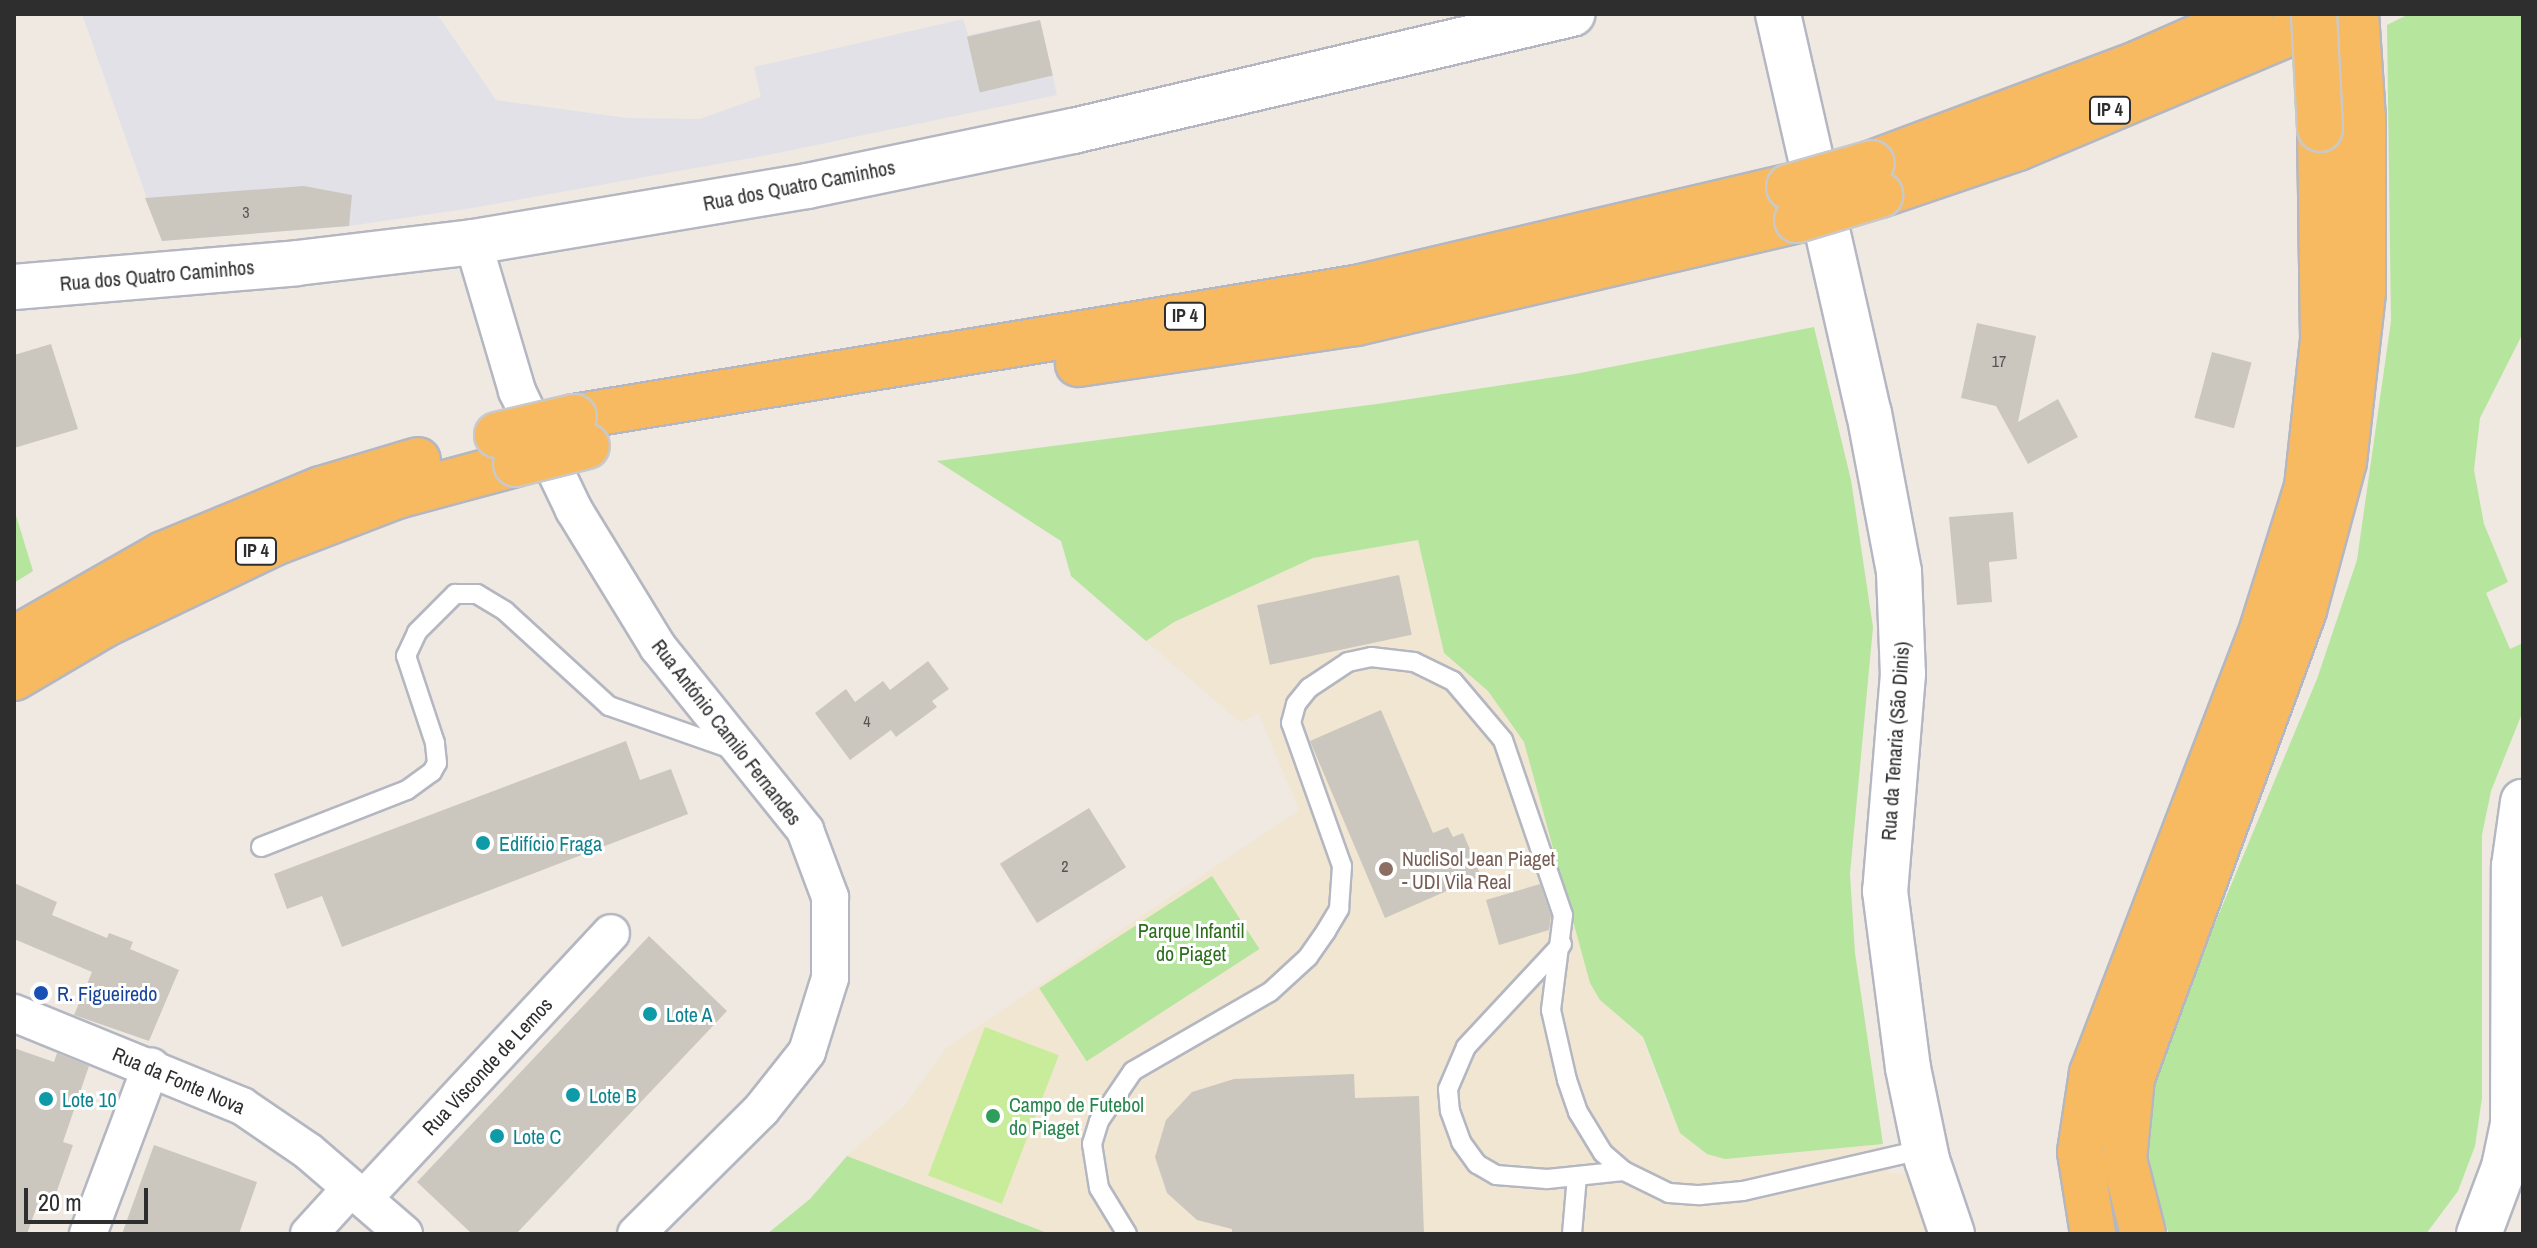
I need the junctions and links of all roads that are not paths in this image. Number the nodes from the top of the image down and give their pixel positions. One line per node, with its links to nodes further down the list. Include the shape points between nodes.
1 (1572, 14): 10 (street, Rua dos Quatro Caminhos, via 901,167)
2 (1778, 14): 22 (street, Rua da Tenaria (São Dinis), via 1869,413 1899,572 1903,674 1885,891 1899,1012)
3 (2226, 14): 8 (highway)
4 (2250, 14): 8 (highway, IP 4)
5 (2314, 14): 33 (highway, bridge, via 2323,339 2307,487 2259,639 2092,1073 2080,1152)
6 (2335, 14): 9 (highway, IP 4, via 2018,148)
7 (2356, 14): 34 (highway, via 2363,119 2363,292 2344,462 2304,610 2132,1078 2124,1159)
8 (2139, 63): 9 (highway, IP 4)
9 (1876, 179): 12 (highway, IP 4, bridge, via 1793,203)
10 (473, 242): 11 (street, Rua dos Quatro Caminhos); 15 (street, Rua António Camilo Fernandes, via 517,391 554,473 658,647)
11 (14, 287)
12 (506, 449): 13 (highway, IP 4, via 321,489 163,554); 14 (highway, IP 4, via 272,544 117,619)
13 (14, 639)
14 (14, 678)
15 (742, 752): 17 (lane, via 609,706 505,611 477,594 455,594 417,632 406,656 435,743 437,763 432,772 407,790); 29 (street, Rua António Camilo Fernandes, via 805,830 824,875 833,922 825,1004 807,1052 779,1092)
16 (2523, 802): 35 (street, via 2514,866 2513,1124 2504,1167)
17 (261, 847)
18 (611, 933): 25 (street, Rua Visconde de Lemos)
19 (1562, 944): 23 (lane, via 1551,1010 1567,1080 1578,1112 1603,1153); 24 (lane, via 1481,1026 1448,1089 1461,1142 1477,1164 1520,1179); 30 (lane, via 1557,890 1523,785 1485,714 1453,681 1414,662 1371,657 1329,673 1296,704 1291,723 1342,866 1339,909 1308,957 1270,992 1152,1056 1115,1092 1092,1144 1109,1209)
20 (14, 1013): 21 (street, Rua da Fonte Nova)
21 (151, 1066): 25 (street, Rua da Fonte Nova, via 261,1117); 26 (street)
22 (1925, 1149): 23 (lane, via 1743,1191 1700,1195 1656,1189); 32 (street, Rua da Tenaria (São Dinis))
23 (1624, 1171): 24 (lane)
24 (1577, 1176): 31 (lane)
25 (357, 1193): 27 (street, Rua Visconde de Lemos); 28 (street, Rua da Fonte Nova)
26 (88, 1234)
27 (309, 1234)
28 (404, 1234)
29 (636, 1234)
30 (1127, 1234)
31 (1572, 1234)
32 (1952, 1234)
33 (2093, 1234)
34 (2143, 1234)
35 (2479, 1234)

